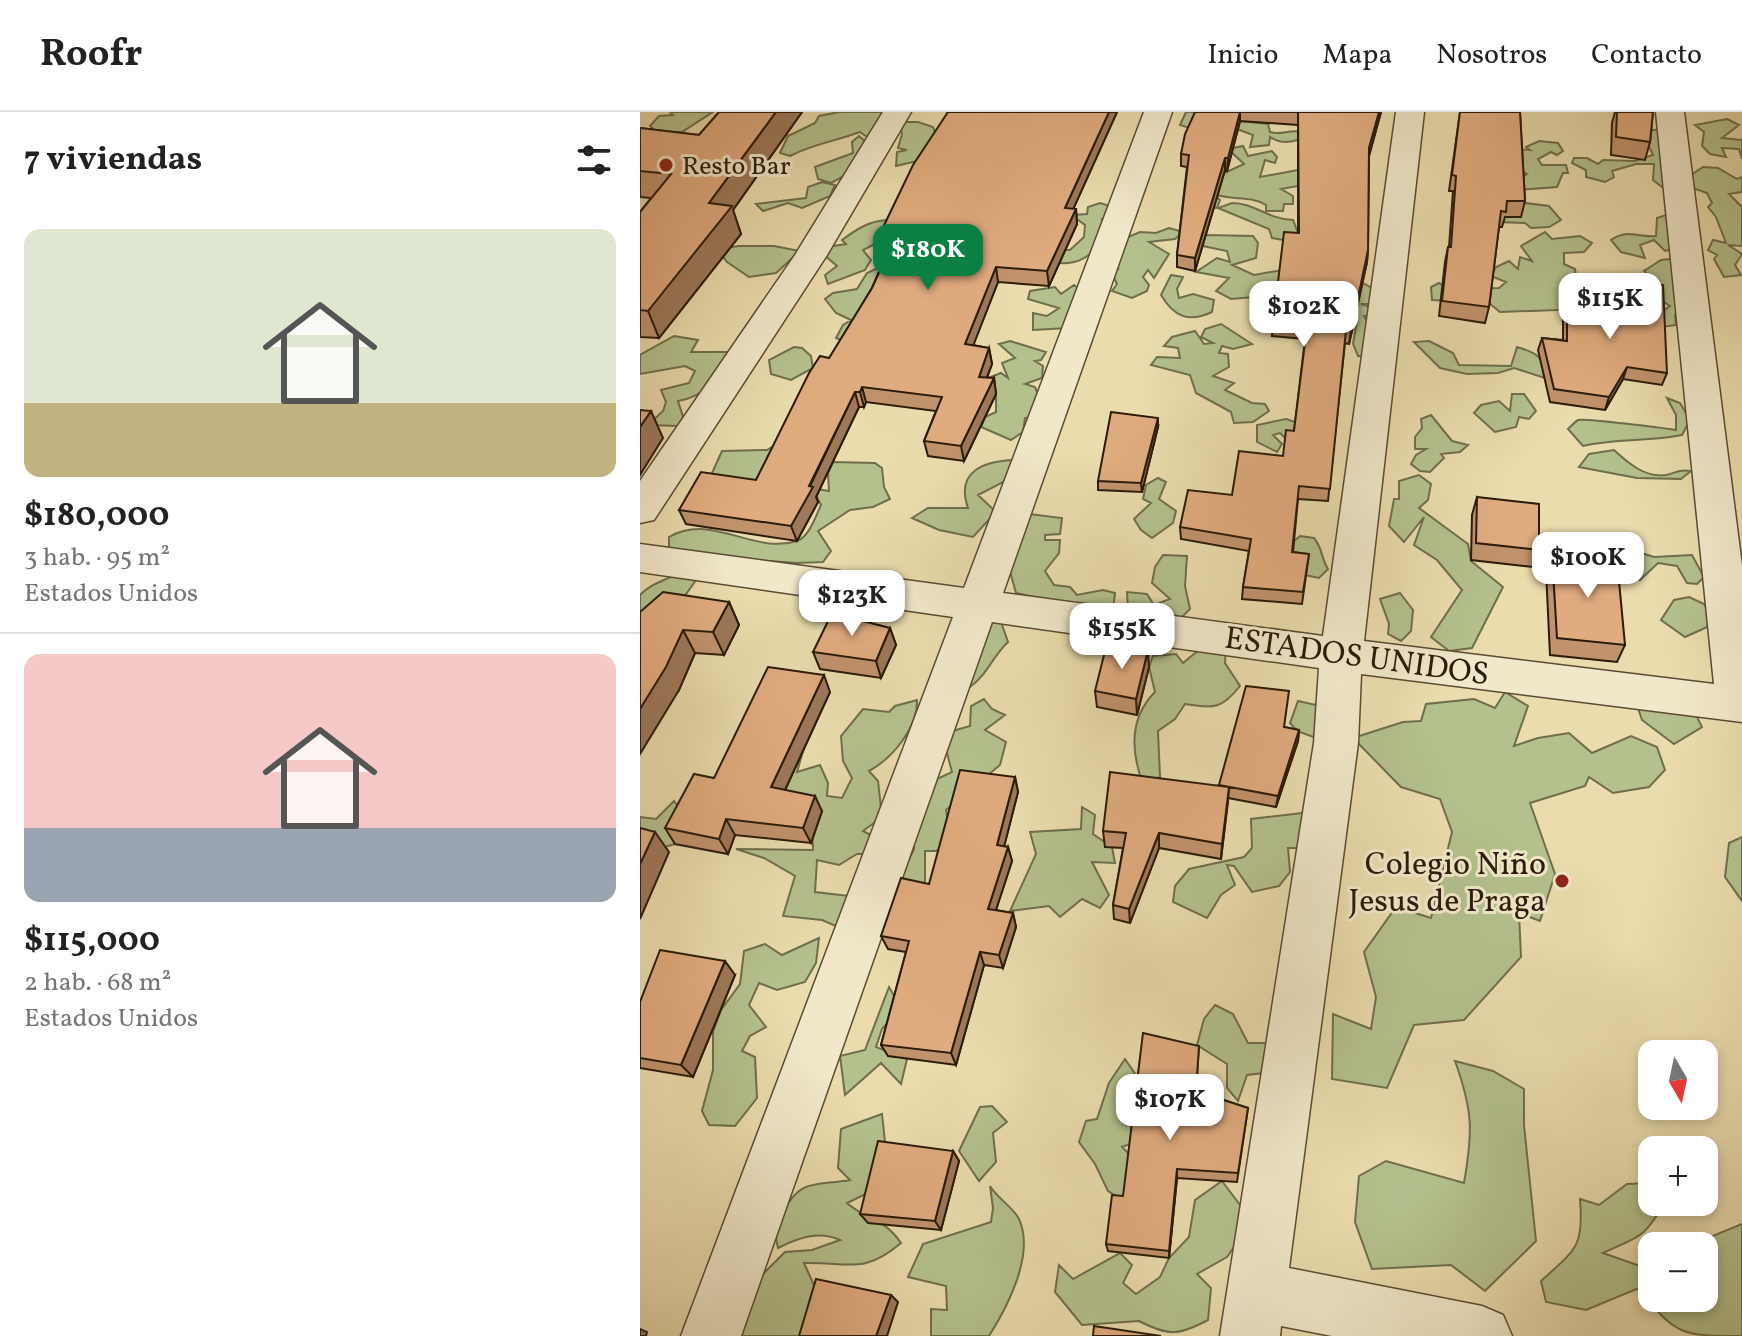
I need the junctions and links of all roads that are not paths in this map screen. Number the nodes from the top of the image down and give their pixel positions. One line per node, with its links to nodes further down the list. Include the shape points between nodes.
1 (897, 112): 5 (street, via 811,255)
2 (1158, 112): 7 (street)
3 (1410, 112): 8 (street)
4 (1670, 112): 9 (street)
5 (640, 510)
6 (640, 558): 7 (street, ESTADOS UNIDOS)
7 (978, 602): 8 (street, ESTADOS UNIDOS); 11 (street)
8 (1341, 655): 9 (street, ESTADOS UNIDOS); 10 (street, via 1336,743)
9 (1740, 705)
10 (1252, 1313): 12 (street)
11 (711, 1336)
12 (1482, 1336)

